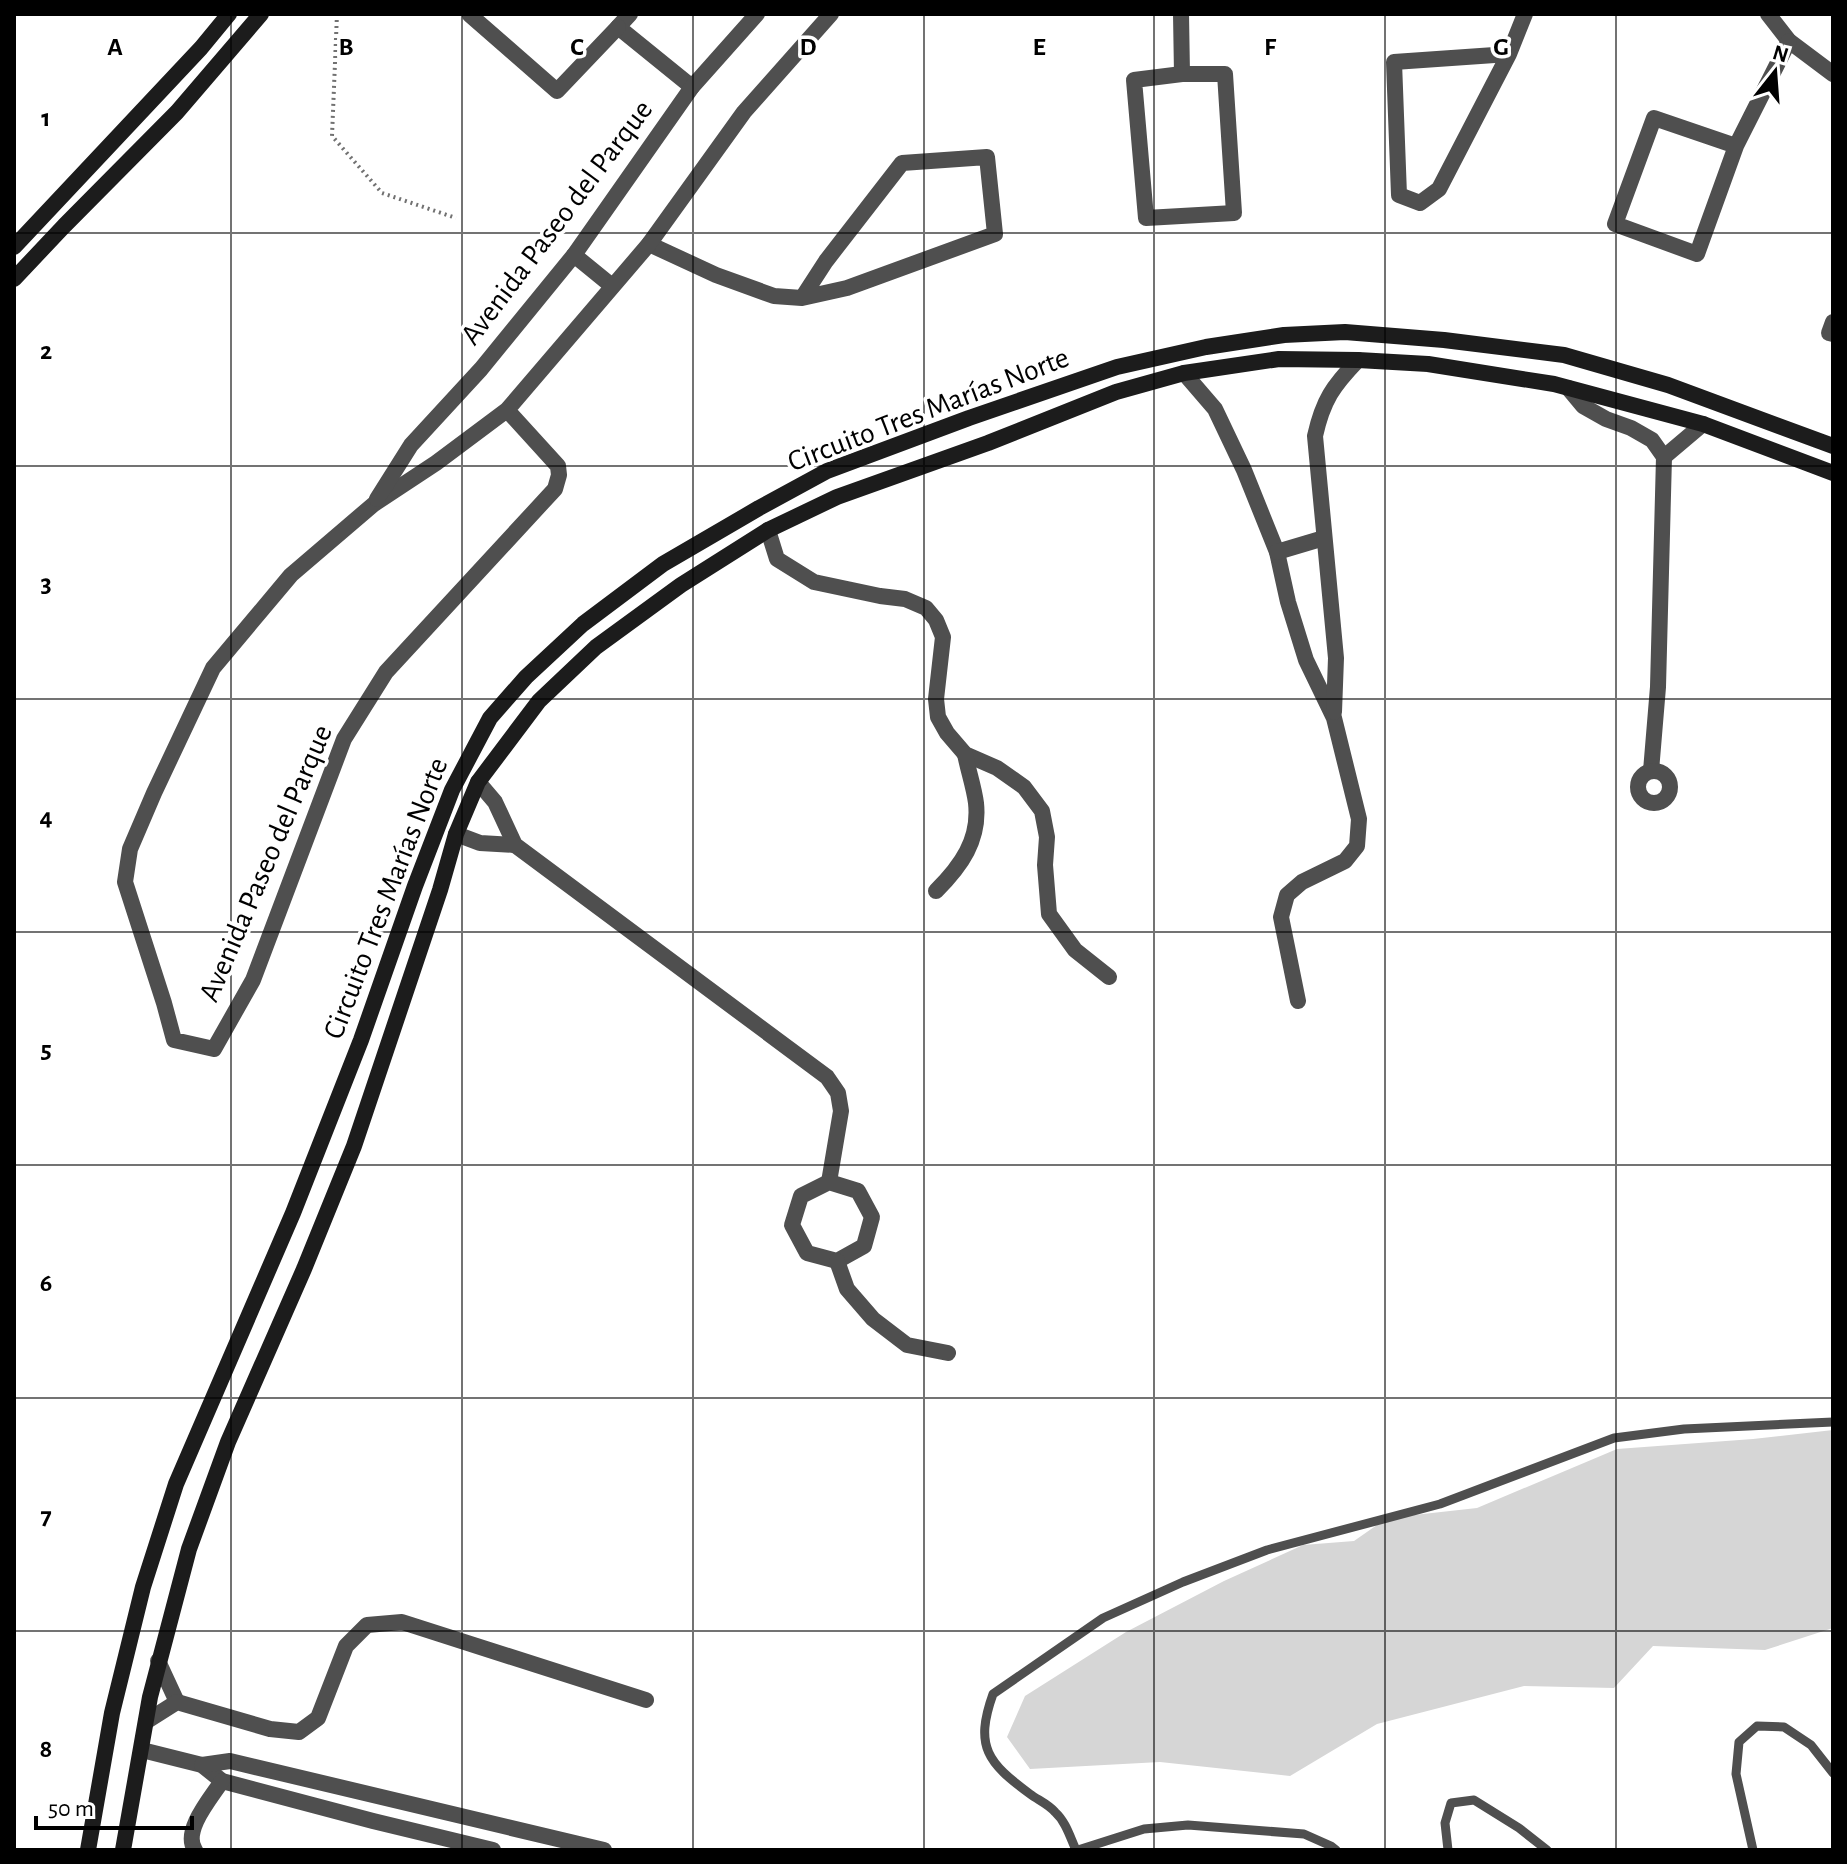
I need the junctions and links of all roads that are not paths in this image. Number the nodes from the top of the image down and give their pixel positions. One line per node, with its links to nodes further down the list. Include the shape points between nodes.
1 (229, 14): 18 (street)
2 (261, 14): 20 (street, via 177,112)
3 (474, 14): 10 (street, via 470,15 557,91)
4 (630, 14): 10 (street)
5 (757, 14): 15 (street, Avenida Paseo del Parque)
6 (831, 14): 17 (street, Avenida Paseo del Parque, via 744,112)
7 (1181, 14): 13 (street)
8 (1525, 14): 12 (street)
9 (1766, 16): 11 (street)
10 (618, 27): 15 (street)
11 (1789, 41): 14 (street); 16 (street)
12 (1509, 54): 12 (street, via 1439,189 1420,203 1399,195 1394,62)
13 (1182, 74): 13 (street, via 1134,80 1146,218 1234,213 1225,74)
14 (1833, 74)
15 (692, 87): 19 (street, Avenida Paseo del Parque)
16 (1736, 146): 16 (street, via 1654,118 1615,224 1697,254)
17 (649, 244): 21 (street, Avenida Paseo del Parque); 22 (street, via 759,291)
18 (14, 247)
19 (574, 255): 21 (street); 36 (street, Avenida Paseo del Parque, via 411,445)
20 (14, 279)
21 (612, 286): 29 (street, Avenida Paseo del Parque)
22 (802, 298): 22 (street, via 847,288 995,234 987,157 902,163)
23 (1833, 322): 24 (street)
24 (1833, 334)
25 (1564, 355): 28 (street); 31 (street, Circuito Tres Marías Norte, via 1668,385); 33 (street, Circuito Tres Marías Norte, via 1345,332 1206,347 1117,367)
26 (1358, 360): 27 (street, Circuito Tres Marías Norte, via 1279,359); 28 (street, Circuito Tres Marías Norte, via 1428,364); 38 (street, via 1333,387 1315,436)
27 (1184, 373): 35 (street, Circuito Tres Marías Norte, via 1116,392); 39 (street, via 1215,409)
28 (1561, 386): 30 (street, Circuito Tres Marías Norte); 32 (street, via 1583,406 1652,440)
29 (507, 410): 36 (street, Avenida Paseo del Parque); 36 (street, Avenida Paseo del Parque, via 558,466 555,489 386,672 344,739 253,980 214,1049 174,1040 125,882 130,849 213,668 291,575)
30 (1703, 424): 32 (street); 34 (street, Circuito Tres Marías Norte)
31 (1833, 446)
32 (1664, 457): 42 (street)
33 (827, 471): 35 (street); 62 (street, Circuito Tres Marías Norte, via 663,564 583,624 490,718 452,790 293,1213 176,1484 143,1587 112,1713)
34 (1833, 473)
35 (837, 497): 37 (street, Circuito Tres Marías Norte)
36 (374, 504)
37 (768, 530): 41 (street, via 777,559 814,582 905,599 926,608 943,637 938,717); 43 (street, Circuito Tres Marías Norte, via 596,647 539,701)
38 (1324, 538): 39 (street); 40 (street, via 1336,658)
39 (1277, 552): 40 (street, via 1306,660)
40 (1334, 718): 48 (street, via 1359,819 1357,846 1345,861 1287,895 1281,917)
41 (965, 754): 46 (street, via 976,804 973,840 956,871); 47 (street, via 1024,787 1042,811 1049,914 1075,950)
42 (1651, 771)
43 (478, 782): 44 (street, Circuito Tres Marías Norte); 45 (street, via 495,802)
44 (456, 834): 45 (street, via 480,843); 53 (street, Circuito Tres Marías Norte, via 354,1146 228,1442 189,1549)
45 (515, 845): 49 (street, via 827,1077 838,1093 841,1111)
46 (936, 891)
47 (1109, 977)
48 (1298, 1001)
49 (829, 1182): 50 (street, via 858,1191 872,1217 864,1246); 50 (street, via 801,1196 792,1225 807,1253)
50 (837, 1261): 51 (street, via 847,1289 873,1319 907,1345)
51 (948, 1353)
52 (1833, 1422): 67 (lane, via 1614,1438 1440,1504 1267,1550 1103,1618 993,1694 986,1713 984,1742 996,1766 1055,1811)
53 (158, 1661): 55 (street); 56 (street, Circuito Tres Marías Norte)
54 (646, 1700): 55 (street, via 402,1622 367,1625 346,1646 318,1718 299,1732 270,1729)
55 (177, 1702): 56 (street)
56 (147, 1721): 57 (street, Circuito Tres Marías Norte)
57 (142, 1750): 58 (street); 63 (street, Circuito Tres Marías Norte)
58 (202, 1765): 60 (street); 61 (street, via 230,1761)
59 (1833, 1773): 71 (lane, via 1811,1745 1784,1727 1757,1726 1739,1742 1736,1774)
60 (222, 1781): 64 (street, via 190,1835); 65 (street)
61 (561, 1845): 66 (street)
62 (88, 1850)
63 (123, 1850)
64 (195, 1850)
65 (493, 1850)
66 (604, 1850)
67 (1077, 1850): 68 (lane, via 1144,1829 1188,1825 1304,1834)
68 (1336, 1850)
69 (1448, 1850): 70 (lane, via 1445,1823 1451,1803 1474,1800)
70 (1547, 1850)
71 (1753, 1850)

